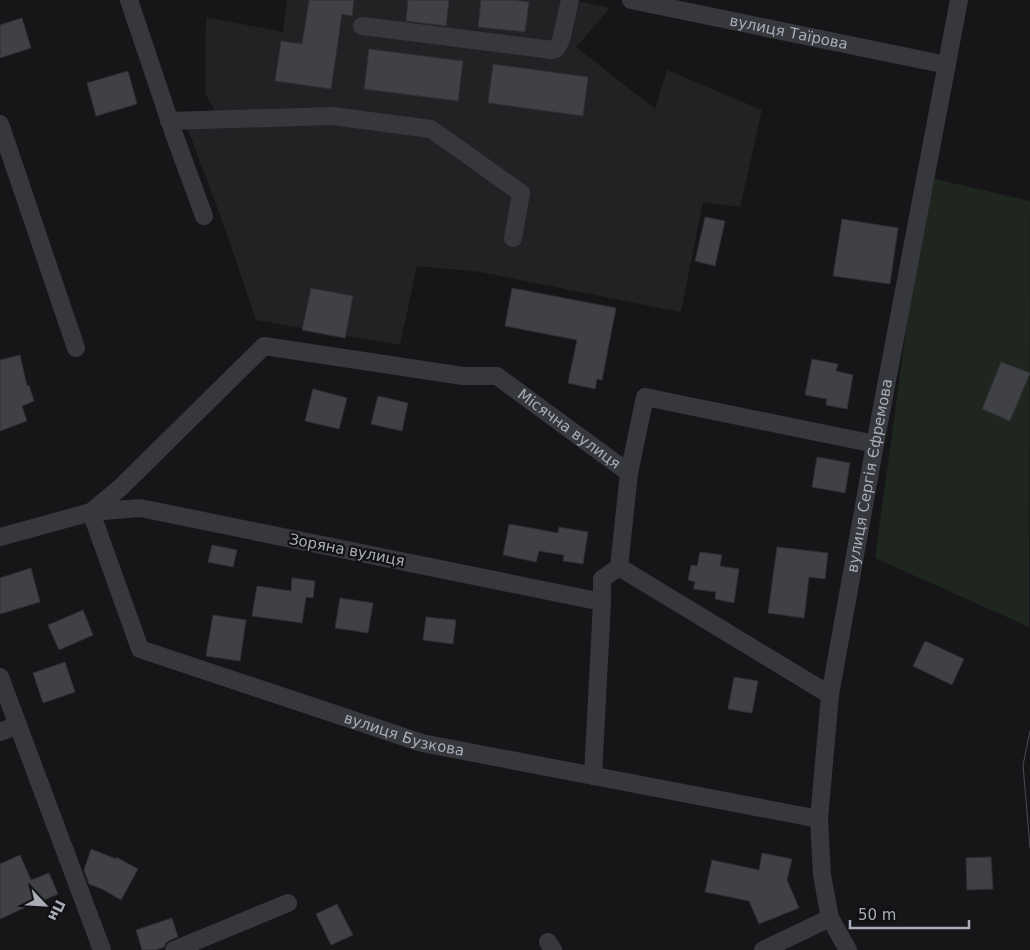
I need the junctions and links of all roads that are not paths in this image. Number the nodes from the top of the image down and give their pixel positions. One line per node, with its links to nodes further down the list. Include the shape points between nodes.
1 (129, 0): 7 (street)
2 (570, 0): 5 (street, via 561,40 552,50)
3 (631, 0): 6 (street, вулиця Таїрова)
4 (959, 0): 6 (street, вулиця Сергія Єфремова)
5 (362, 26)
6 (947, 65): 12 (street, вулиця Сергія Єфремова)
7 (169, 120): 9 (street); 10 (street, via 332,116 431,129 521,193)
8 (0, 124): 11 (street)
9 (204, 216)
10 (513, 238)
11 (76, 348)
12 (875, 444): 13 (street, Місячна вулиця, via 645,397); 19 (street, вулиця Сергія Єфремова)
13 (629, 473): 14 (street, Місячна вулиця, via 497,376 463,376 264,346 120,488); 16 (street)
14 (91, 512): 15 (street); 17 (street, Зоряна вулиця, via 140,508); 22 (street, вулиця Бузкова, via 140,649 422,743)
15 (0, 537)
16 (619, 567): 17 (street, via 602,579); 19 (street)
17 (602, 602): 22 (street)
18 (0, 677): 20 (street)
19 (830, 695): 23 (street, вулиця Сергія Єфремова)
20 (18, 725): 21 (street); 26 (street)
21 (0, 732)
22 (593, 776): 23 (street, вулиця Бузкова)
23 (818, 819): 25 (street, вулиця Сергія Єфремова, via 822,875)
24 (288, 903): 27 (street)
25 (830, 918): 28 (street); 29 (street, вулиця Сергія Єфремова)
26 (102, 950)
27 (174, 950)
28 (763, 950)
29 (848, 950)

